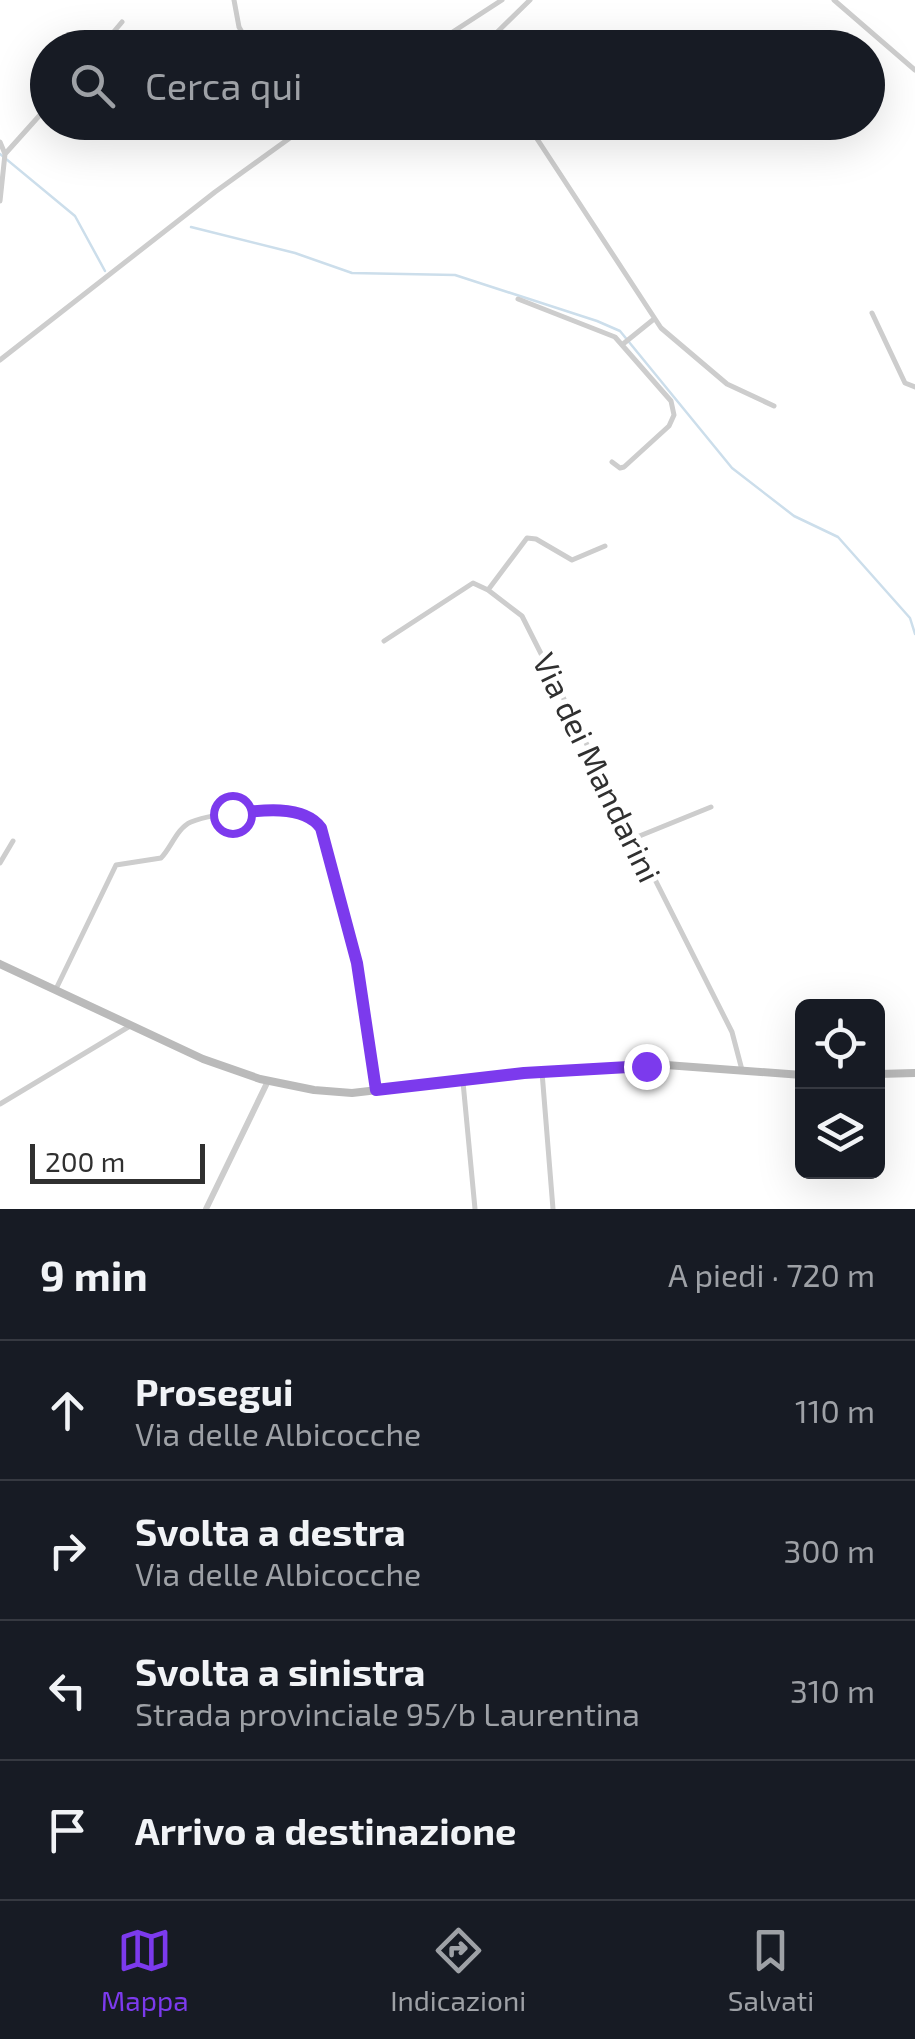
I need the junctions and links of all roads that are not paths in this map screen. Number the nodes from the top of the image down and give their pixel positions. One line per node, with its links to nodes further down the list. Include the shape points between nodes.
1 (234, 0): 7 (street)
2 (502, 0): 8 (street)
3 (530, 0): 9 (street)
4 (834, 0): 10 (street)
5 (122, 22): 6 (street)
6 (115, 30)
7 (241, 30)
8 (456, 30)
9 (499, 30)
10 (869, 30)
11 (885, 44): 12 (street)
12 (915, 70)
13 (30, 126): 17 (street)
14 (286, 140): 23 (street)
15 (538, 140): 21 (street)
16 (0, 142): 17 (street)
17 (5, 154): 18 (street)
18 (0, 201)
19 (518, 299): 22 (street)
20 (872, 312): 24 (street, via 905,383)
21 (654, 319): 22 (street); 25 (street, via 727,384)
22 (624, 344): 26 (street, via 674,413 670,425 625,466)
23 (1, 358)
24 (915, 387)
25 (774, 406)
26 (612, 462)
27 (605, 546): 28 (street, via 570,560 527,538)
28 (488, 590): 29 (street, via 470,584); 31 (street, Via dei Mandarini, via 528,625)
29 (384, 641)
30 (711, 808): 31 (street)
31 (632, 838): 37 (street, Via dei Mandarini, via 734,1035)
32 (13, 840): 33 (street)
33 (0, 863)
34 (0, 964): 35 (main road)
35 (54, 992): 36 (main road); 44 (street, via 116,865 161,858 193,822 240,812 304,814 322,832 354,952)
36 (130, 1026): 43 (main road); 45 (street)
37 (742, 1070): 38 (main road, via 682,1065); 40 (main road)
38 (542, 1072): 42 (main road); 48 (street)
39 (915, 1073): 41 (main road)
40 (795, 1074)
41 (885, 1074)
42 (462, 1079): 44 (main road); 47 (street)
43 (268, 1081): 44 (main road, via 323,1092); 46 (street)
44 (376, 1090)
45 (0, 1104)
46 (206, 1209)
47 (475, 1209)
48 (553, 1209)

